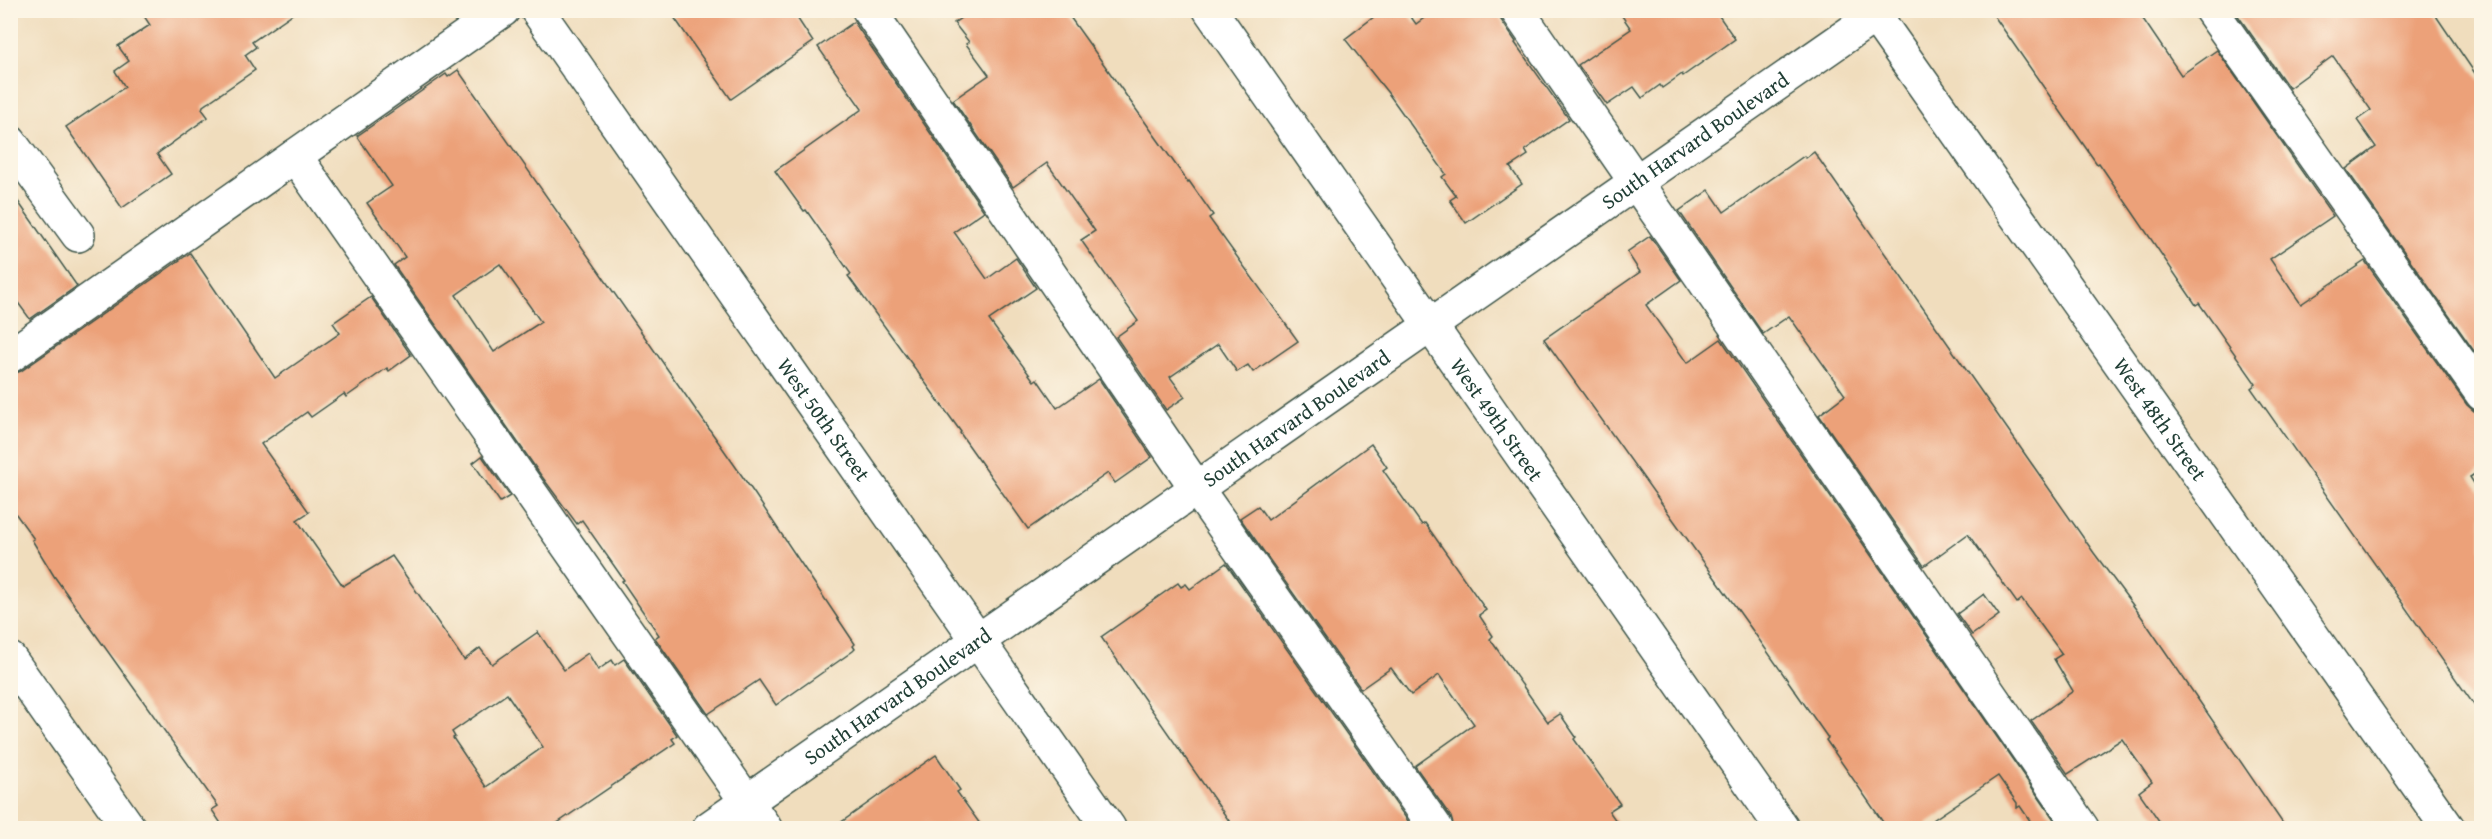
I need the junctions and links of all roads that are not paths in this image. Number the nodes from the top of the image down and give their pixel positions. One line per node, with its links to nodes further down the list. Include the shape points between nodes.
1 (503, 10): 9 (street)
2 (537, 10): 16 (street, West 50th Street)
3 (869, 10): 15 (street)
4 (1210, 10): 12 (street, West 49th Street)
5 (1517, 10): 10 (street)
6 (2211, 10): 14 (street)
7 (1877, 12): 10 (street, South Harvard Boulevard); 25 (street, West 48th Street)
8 (10, 142): 11 (street)
9 (295, 156): 13 (street); 18 (street)
10 (1635, 184): 12 (street, South Harvard Boulevard); 24 (street)
11 (78, 235)
12 (1430, 326): 15 (street, South Harvard Boulevard); 23 (street, West 49th Street)
13 (10, 356)
14 (2481, 394)
15 (1197, 489): 16 (street, South Harvard Boulevard); 22 (street)
16 (978, 641): 18 (street, South Harvard Boulevard); 21 (street, West 50th Street)
17 (10, 659): 19 (street)
18 (755, 816): 20 (street, South Harvard Boulevard)
19 (129, 828)
20 (709, 828)
21 (1109, 828)
22 (1436, 828)
23 (1782, 828)
24 (2082, 828)
25 (2448, 828)

